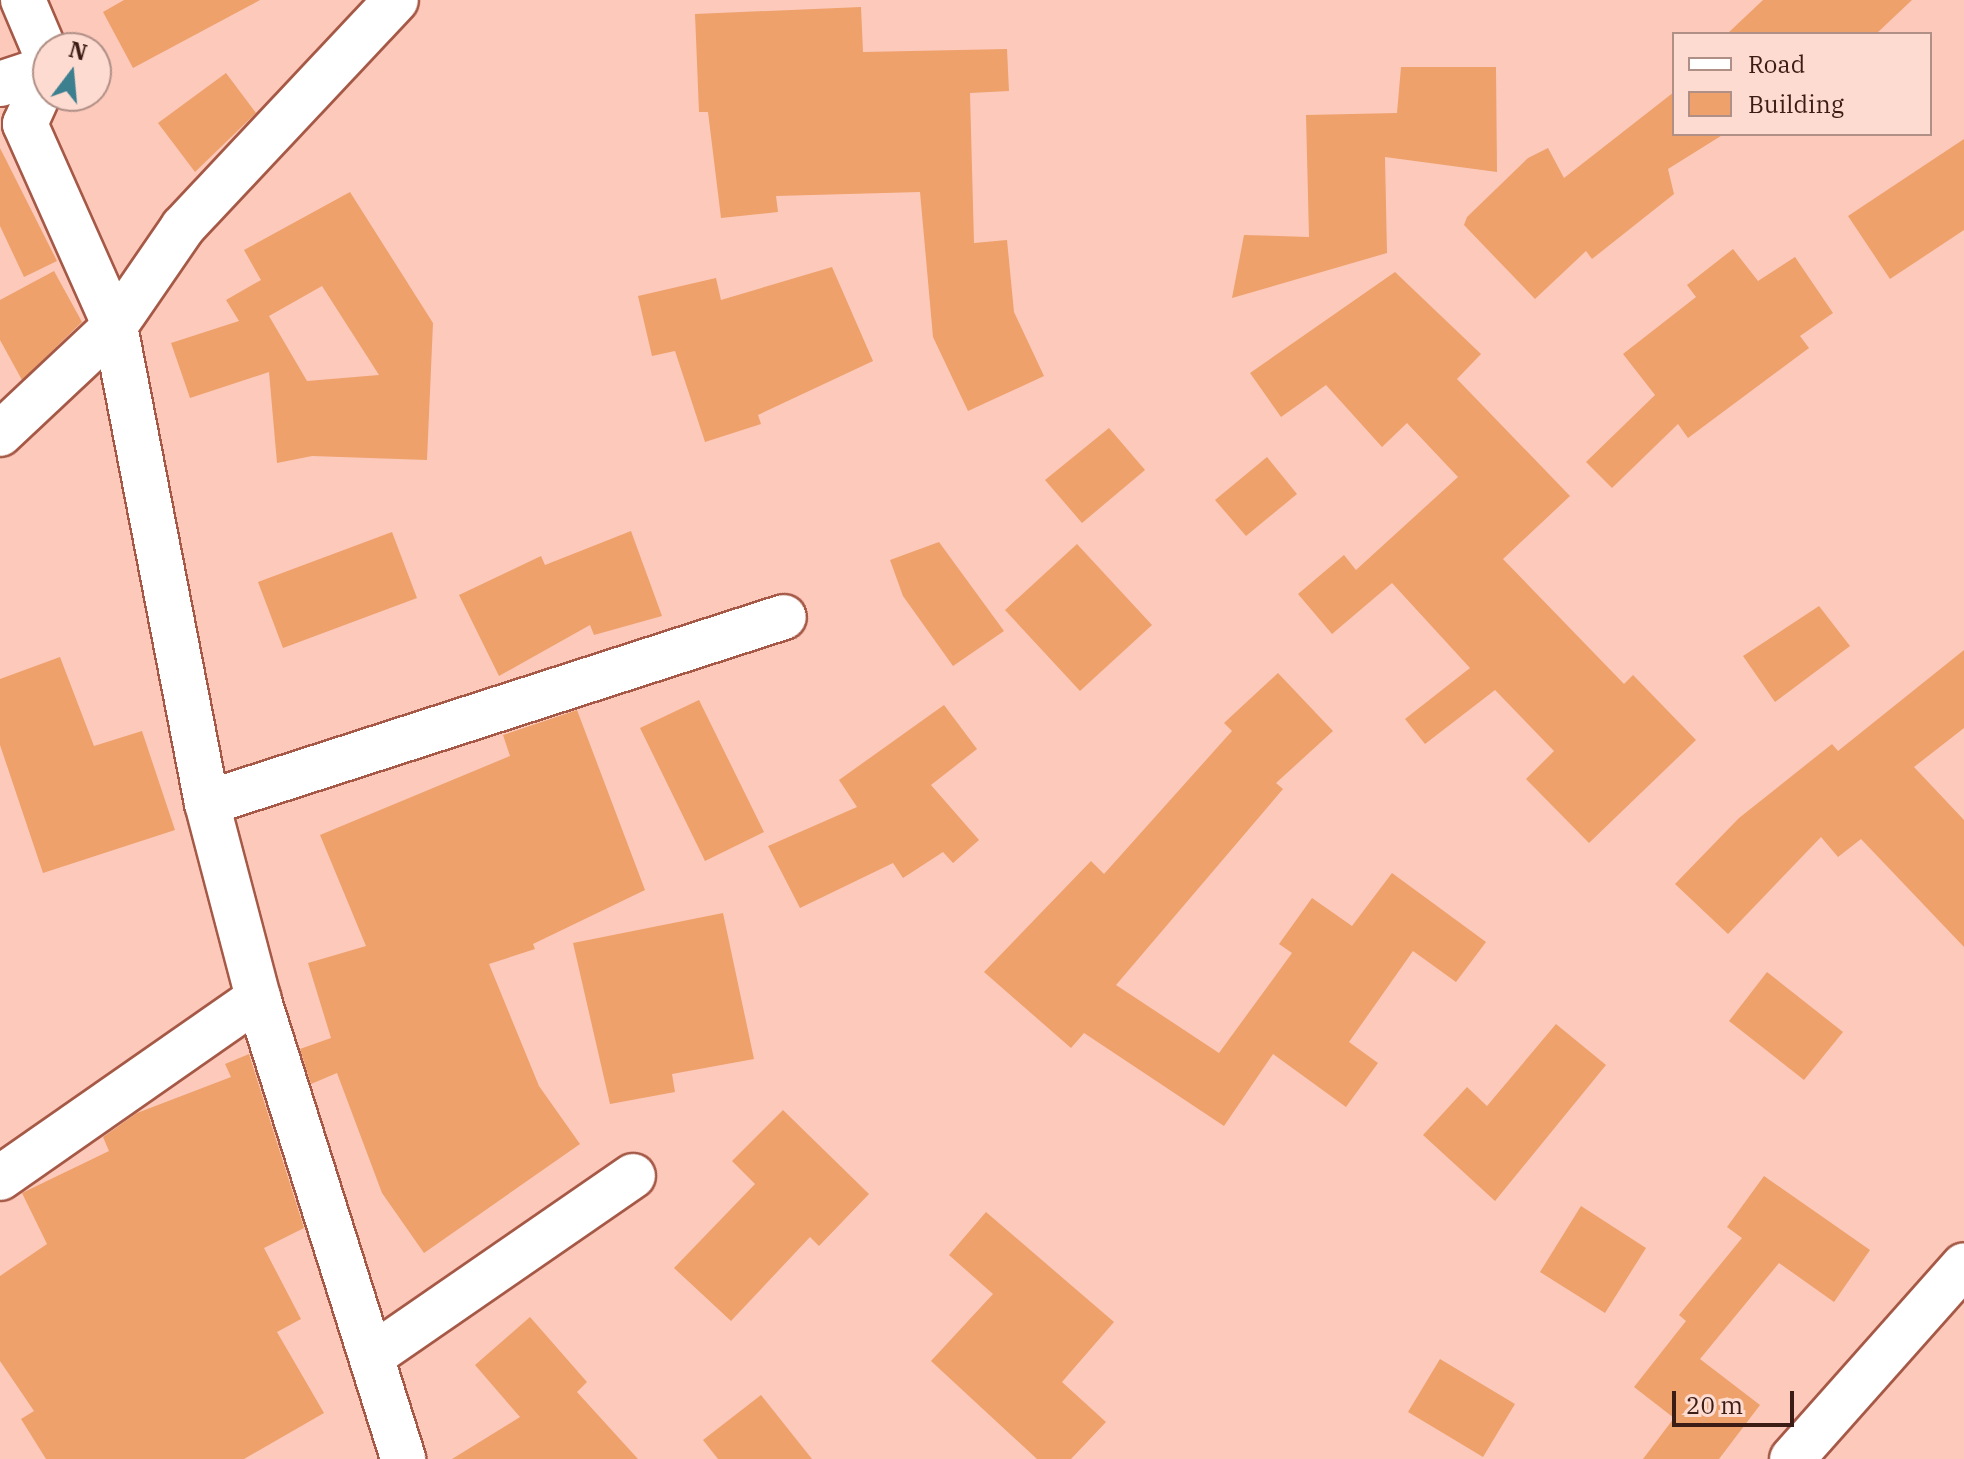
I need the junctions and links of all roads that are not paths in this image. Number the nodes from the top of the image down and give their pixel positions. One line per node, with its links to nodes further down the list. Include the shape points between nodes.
1 (23, 0): 3 (street)
2 (396, 0): 7 (street, via 183,227)
3 (37, 32)
4 (32, 75): 5 (street)
5 (0, 84)
6 (32, 108): 7 (street, via 25,124)
7 (115, 326): 8 (street); 10 (street)
8 (0, 434)
9 (784, 617): 10 (street)
10 (207, 803): 11 (street)
11 (258, 998): 13 (street); 15 (street)
12 (633, 1176): 15 (street)
13 (0, 1178)
14 (1964, 1265): 17 (street)
15 (372, 1356): 16 (street)
16 (403, 1459)
17 (1792, 1459)

